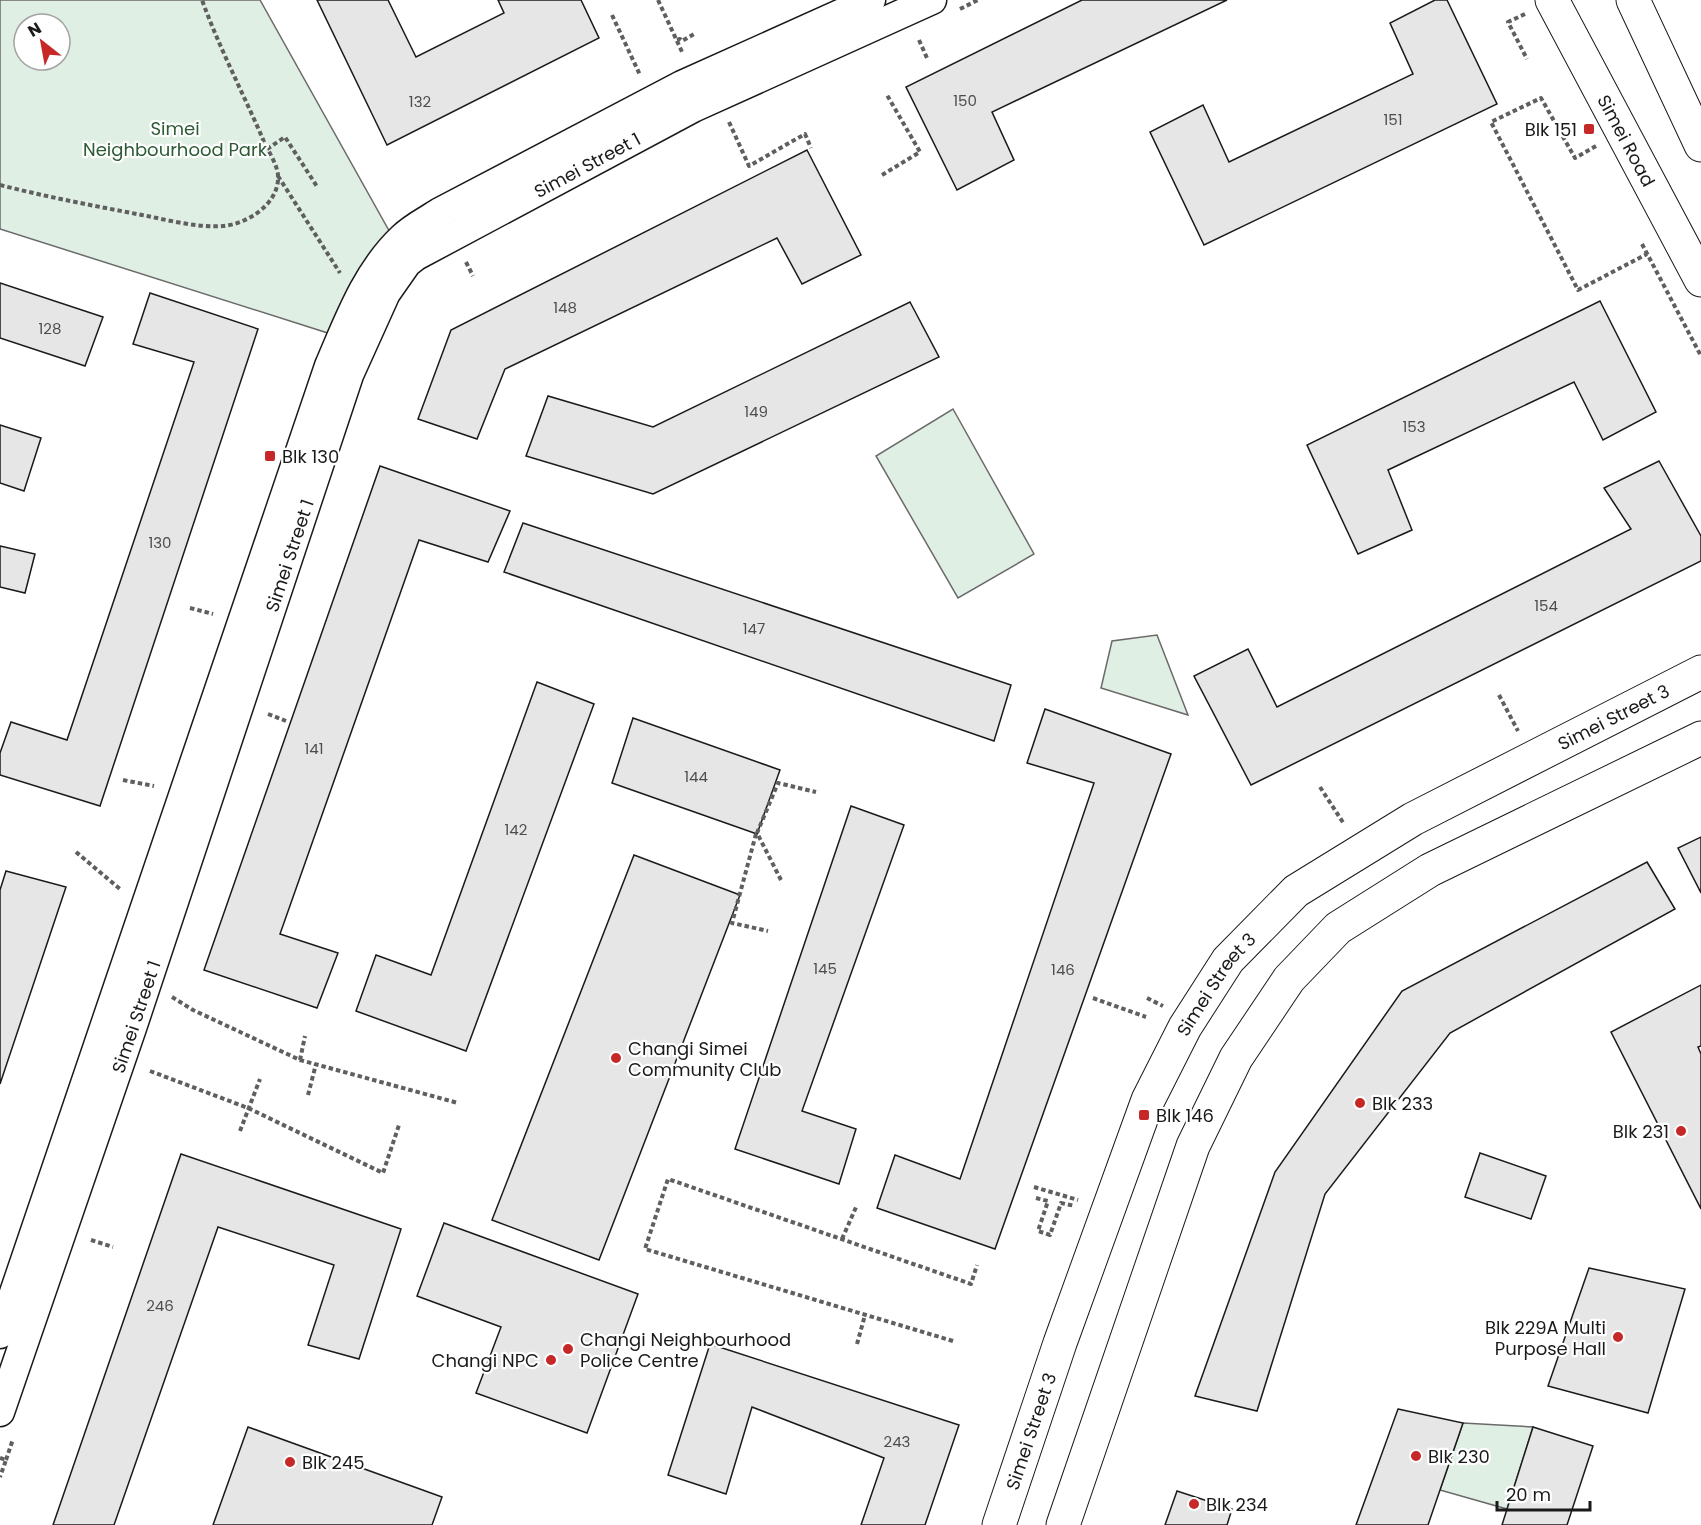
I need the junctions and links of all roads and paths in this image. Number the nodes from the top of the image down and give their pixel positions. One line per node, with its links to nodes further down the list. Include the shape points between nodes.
1 (202, 0): 20 (path)
2 (658, 0): 10 (path)
3 (871, 0): 69 (street, Simei Street 1, via 682,85 440,212 403,236 382,260 329,366)
4 (932, 0): 72 (street, Simei Street 1, via 693,108 453,234 407,263 386,293 349,375 128,1039)
5 (1633, 0): 18 (main road)
6 (1542, 6): 13 (path, via 1508,22); 27 (main road, Simei Road)
7 (612, 15): 14 (path)
8 (915, 32): 12 (path)
9 (694, 34): 10 (path)
10 (677, 40): 11 (path)
11 (685, 58)
12 (927, 58)
13 (1527, 59)
14 (642, 78)
15 (887, 95): 22 (path, via 920,153)
16 (725, 114): 19 (path, via 749,166 805,134)
17 (1599, 144): 25 (path, via 1575,158 1541,98 1491,122 1578,290)
18 (1701, 146)
19 (811, 148)
20 (267, 149): 21 (path); 24 (path, via 285,137)
21 (278, 175): 23 (path, via 271,198 259,212 242,222 222,226 178,222); 26 (path)
22 (882, 175)
23 (0, 185)
24 (318, 188)
25 (1647, 254)
26 (344, 277)
27 (1701, 280)
28 (190, 608): 29 (path)
29 (221, 616)
30 (1701, 672): 76 (main road, Simei Street 3, via 1413,819 1296,891 1228,960 1185,1028 1148,1100)
31 (1499, 694): 32 (path)
32 (1509, 715)
33 (1701, 738): 77 (main road, via 1430,870 1338,928 1289,979 1236,1058 1193,1146)
34 (123, 780): 36 (path)
35 (1320, 787): 38 (path)
36 (161, 788)
37 (816, 792): 39 (path, via 778,783)
38 (1331, 805)
39 (757, 833): 41 (path); 43 (path, via 732,923)
40 (76, 852): 42 (path)
41 (780, 880)
42 (125, 894)
43 (768, 931)
44 (169, 987): 45 (path)
45 (171, 997): 47 (path); 50 (path)
46 (1093, 998): 48 (path)
47 (167, 1007)
48 (1146, 1017)
49 (305, 1036): 50 (path)
50 (300, 1060): 51 (path)
51 (316, 1065): 54 (path); 55 (path)
52 (141, 1067): 56 (path)
53 (260, 1079): 56 (path)
54 (308, 1095)
55 (458, 1103)
56 (248, 1108): 57 (path, via 383,1173); 58 (path)
57 (399, 1125)
58 (240, 1131)
59 (1034, 1187): 61 (path)
60 (1036, 1198): 63 (path, via 1048,1201 1038,1232 1050,1235 1061,1203)
61 (1078, 1200)
62 (857, 1205): 65 (path)
63 (1076, 1206)
64 (83, 1237): 66 (path)
65 (842, 1239): 67 (path, via 971,1284); 68 (path, via 668,1179 645,1249)
66 (113, 1247)
67 (976, 1265)
68 (865, 1315): 70 (path); 71 (path)
69 (0, 1334)
70 (953, 1341)
71 (857, 1344)
72 (9, 1420): 74 (path)
73 (0, 1458): 74 (path)
74 (6, 1460): 75 (path)
75 (0, 1477)
76 (999, 1525)
77 (1063, 1525)

